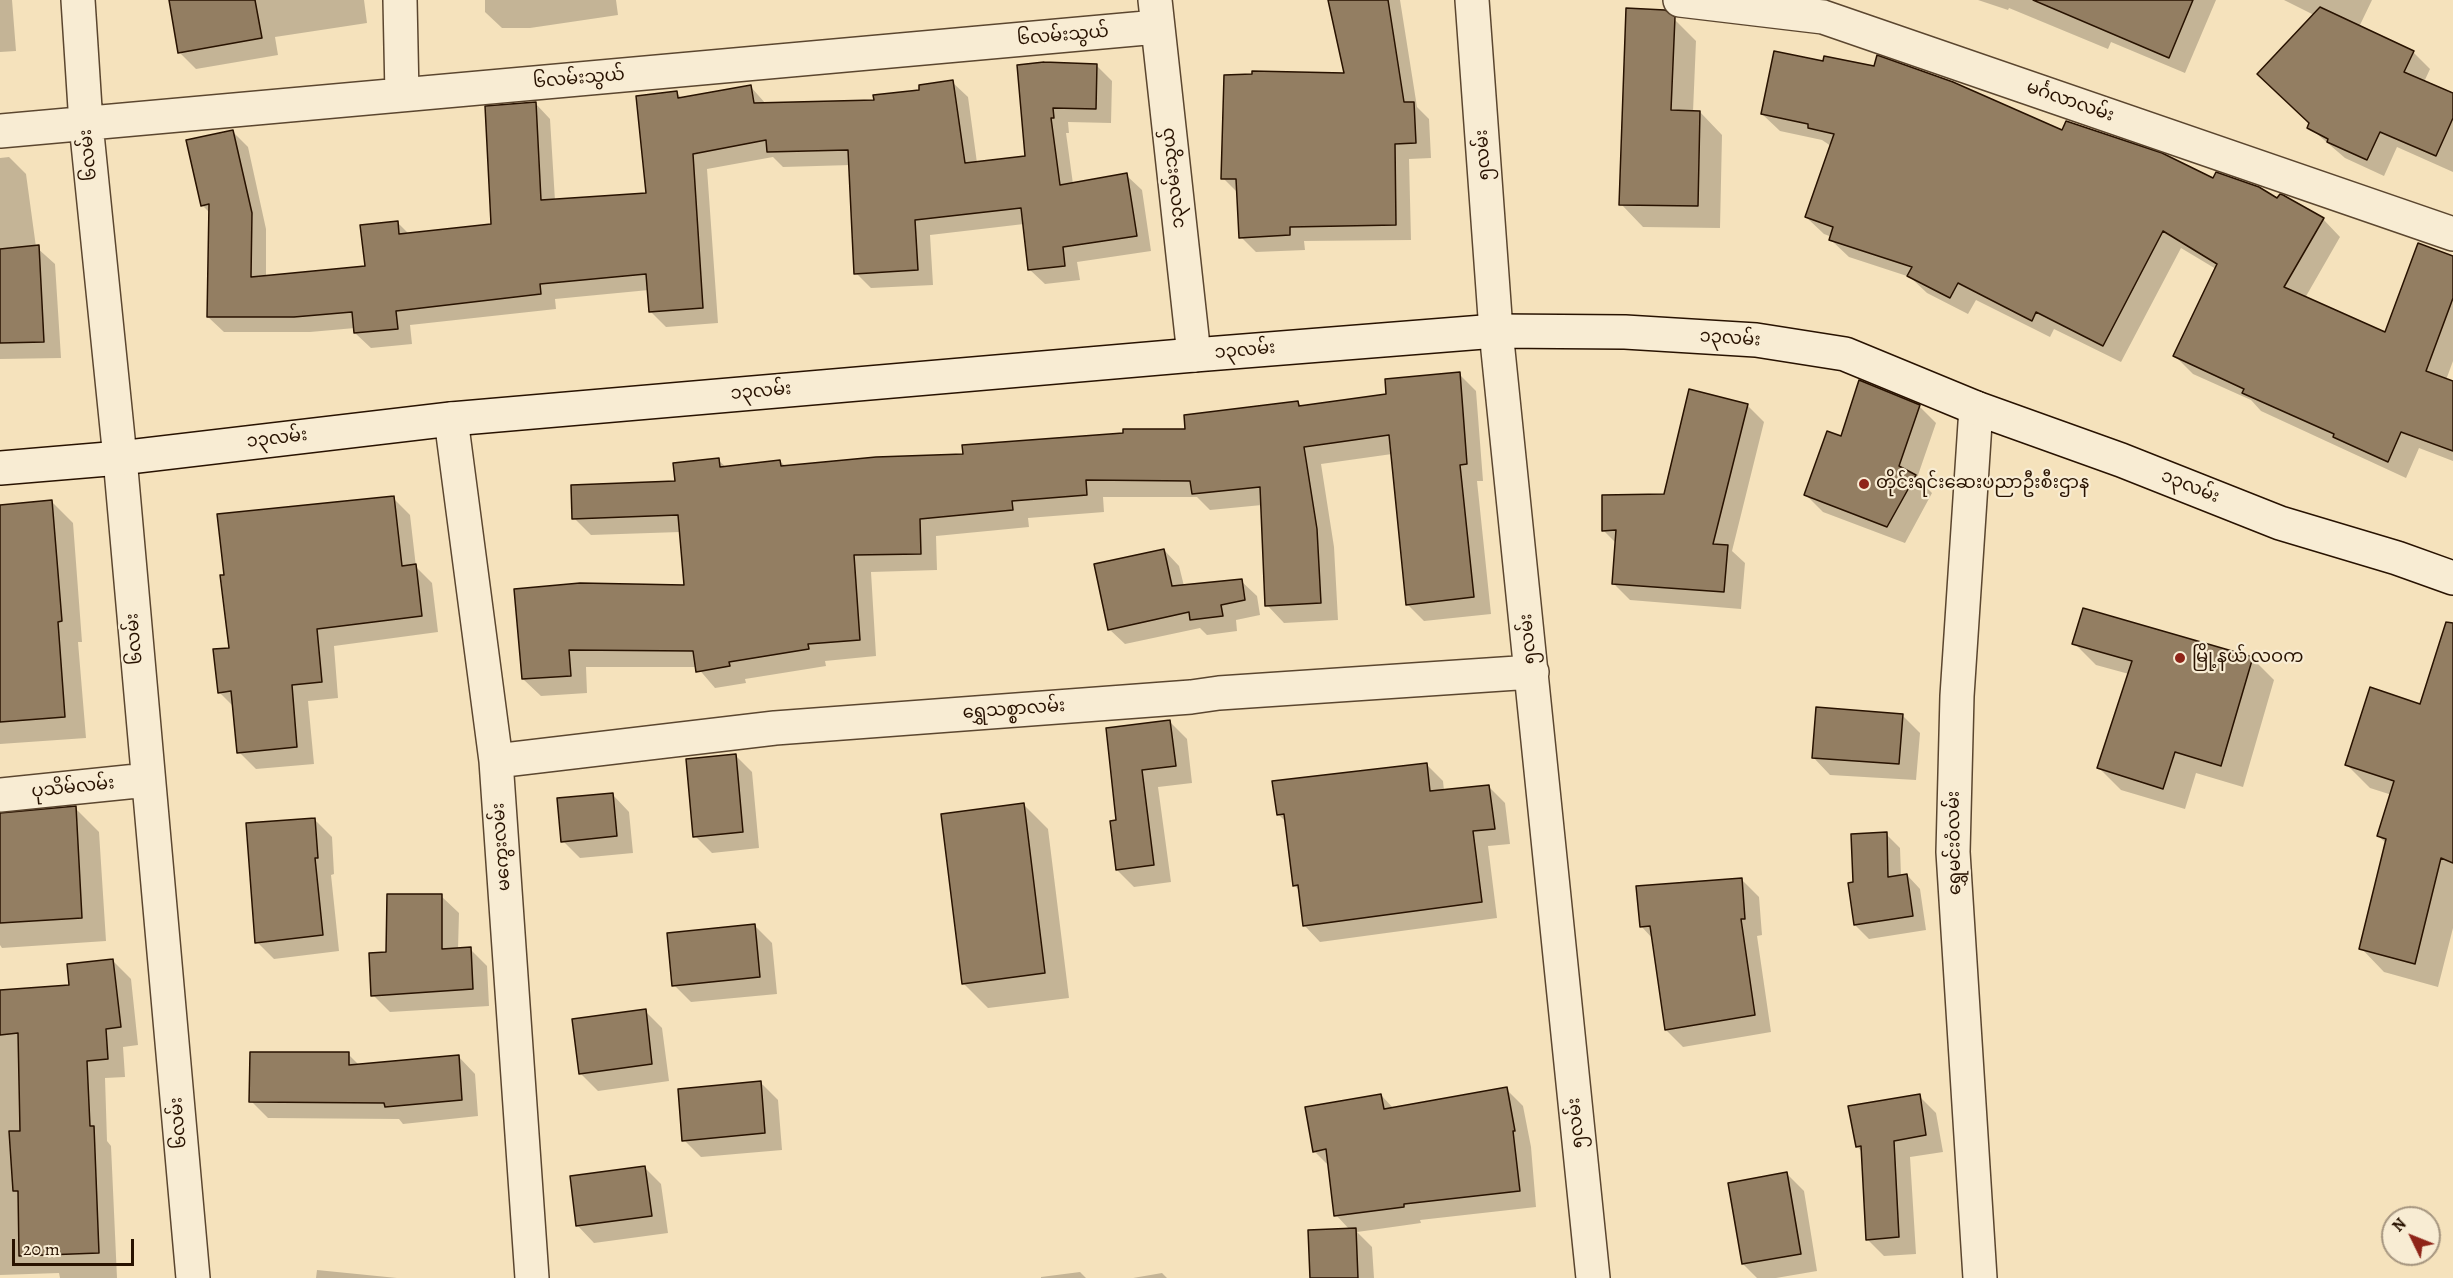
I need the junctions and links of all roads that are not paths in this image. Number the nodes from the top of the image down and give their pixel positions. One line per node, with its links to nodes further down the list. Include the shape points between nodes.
1 (78, 0): 7 (street, ၆လမ်း)
2 (400, 0): 6 (street)
3 (1472, 0): 10 (street, ၅လမ်း)
4 (1680, 0): 9 (street, မင်္ဂလာလမ်း, via 1822,16)
5 (1156, 14): 6 (street, ၆လမ်းသွယ်); 11 (street, ၁၃လမ်းသွယ်)
6 (402, 95): 7 (street, ၆လမ်းသွယ်)
7 (86, 124): 8 (street, ၆လမ်းသွယ်); 14 (street, ၆လမ်း)
8 (0, 131)
9 (2453, 234)
10 (1496, 331): 11 (street, ၁၃လမ်း); 12 (street, ၁၃လမ်း, via 1625,332 1756,340 1845,354); 17 (street, ၅လမ်း)
11 (1194, 355): 13 (street, ၁၃လမ်း)
12 (1976, 408): 16 (street, ၁၃လမ်း, via 2280,523); 24 (street, ရွှေမင်းဝံလမ်း, via 1957,696 1953,852)
13 (451, 419): 14 (street, ၁၃လမ်း); 18 (street, မကွေးလမ်း)
14 (120, 458): 15 (street, ၁၃လမ်း); 19 (street, ၆လမ်း)
15 (0, 468)
16 (2453, 579)
17 (1533, 672): 18 (street, ရွှေသစ္စာလမ်း, via 775,728); 23 (street, ၅လမ်း)
18 (496, 761): 22 (street, မကွေးလမ်း)
19 (147, 780): 20 (street, ပုသိမ်လမ်း); 21 (street, ၆လမ်း)
20 (0, 795)
21 (193, 1278)
22 (532, 1278)
23 (1593, 1278)
24 (1980, 1278)

